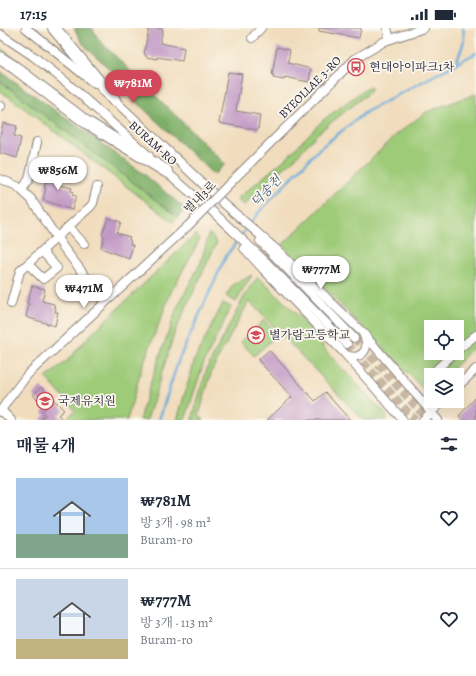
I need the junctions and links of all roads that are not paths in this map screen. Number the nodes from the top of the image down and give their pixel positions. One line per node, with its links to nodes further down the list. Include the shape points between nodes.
1 (26, 28): 10 (street, BURAM-RO)
2 (54, 28): 10 (highway)
3 (261, 28): 7 (street)
4 (387, 28): 8 (street)
5 (424, 28): 8 (street, BYEOLLAE 3-RO)
6 (0, 34): 12 (street, BURAM-RO, via 66,82)
7 (252, 38)
8 (390, 39): 14 (street, BYEOLLAE 3-RO, via 355,59)
9 (0, 58): 12 (highway, via 86,122)
10 (114, 100): 21 (street, BURAM-RO)
11 (37, 142): 16 (street, via 30,178)
12 (166, 171): 23 (street, BURAM-RO, via 212,211)
13 (0, 179): 16 (street)
14 (228, 185): 24 (street, 별내3로, bridge)
15 (98, 187): 17 (street, via 91,206)
16 (22, 190): 18 (street)
17 (69, 227): 18 (street); 19 (street)
18 (57, 238): 20 (street); 24 (street, via 86,277)
19 (84, 244)
20 (42, 251): 22 (street); 22 (street, via 57,268 43,280)
21 (276, 253): 23 (street, via 350,341); 26 (street)
22 (28, 264): 25 (street, via 20,271)
23 (265, 266): 29 (street)
24 (109, 299): 35 (street, via 28,374)
25 (11, 304)
26 (364, 334): 29 (street, via 367,346 364,352 352,358); 36 (street)
27 (476, 335): 28 (street)
28 (464, 344)
29 (346, 355): 38 (street)
30 (447, 360): 31 (street)
31 (438, 368)
32 (476, 369): 33 (street)
33 (464, 380)
34 (436, 408): 36 (street)
35 (1, 411): 37 (street)
36 (432, 412): 39 (street); 40 (street)
37 (11, 420)
38 (403, 420)
39 (423, 420)
40 (438, 420)

